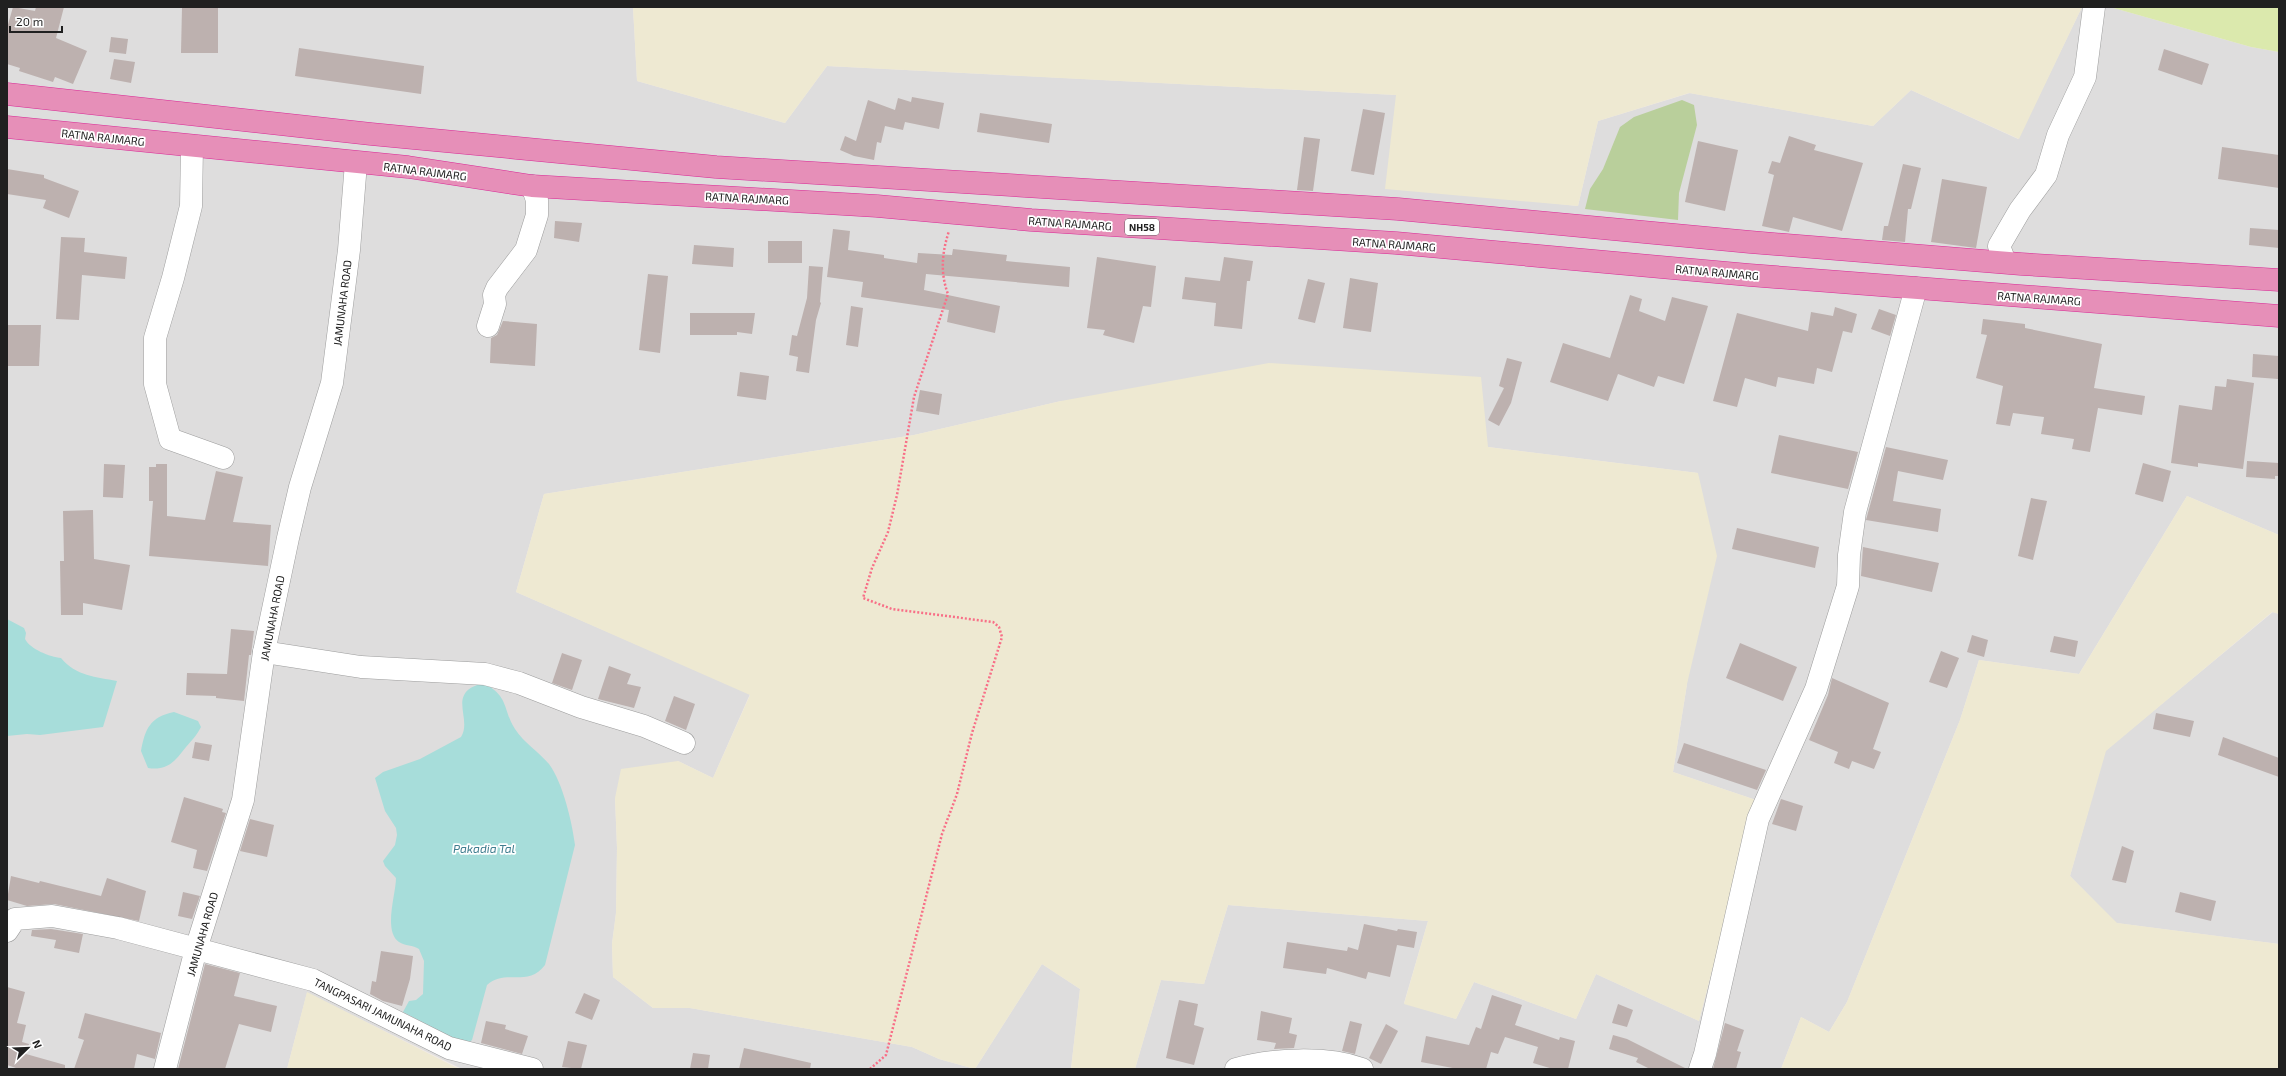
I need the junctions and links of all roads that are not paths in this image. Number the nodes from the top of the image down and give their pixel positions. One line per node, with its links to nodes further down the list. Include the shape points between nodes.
1 (2094, 7): 7 (street, via 2085,77 2058,135 2046,175 2020,210 1999,246)
2 (7, 94): 7 (highway, via 363,133 716,167 1398,209 1750,242)
3 (7, 126): 4 (highway, RATNA RAJMARG / NH58)
4 (192, 146): 5 (highway, RATNA RAJMARG / NH58); 12 (street, via 191,206 155,338 155,384 170,439)
5 (356, 163): 6 (highway, RATNA RAJMARG / NH58, via 408,167); 13 (street, JAMUNAHA ROAD, via 349,250 332,383 300,487)
6 (532, 186): 9 (highway, RATNA RAJMARG / NH58, via 721,196 1031,220 1396,243); 11 (street, via 537,200 536,215 526,250 497,288)
7 (2005, 262): 8 (highway)
8 (2279, 280)
9 (1916, 288): 10 (highway, RATNA RAJMARG / NH58); 21 (street, via 1855,512 1848,586 1816,689 1758,819)
10 (2279, 316)
11 (488, 326)
12 (223, 458)
13 (264, 652): 14 (street, via 361,667 485,674 519,683 609,717 644,726); 16 (street, JAMUNAHA ROAD, via 243,800)
14 (684, 743)
15 (10, 922): 16 (street, TANGPASARI JAMUNAHA ROAD, via 52,916 118,928)
16 (196, 949): 17 (street, JAMUNAHA ROAD); 18 (street, TANGPASARI JAMUNAHA ROAD, via 313,980 449,1048)
17 (165, 1069)
18 (532, 1069)
19 (1236, 1069): 20 (street, via 1266,1062 1309,1061 1351,1065)
20 (1362, 1069)
21 (1700, 1069)

